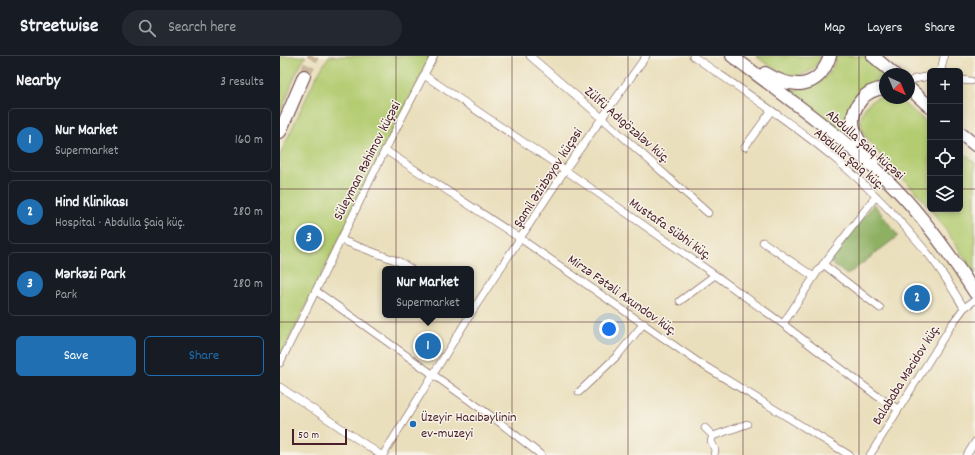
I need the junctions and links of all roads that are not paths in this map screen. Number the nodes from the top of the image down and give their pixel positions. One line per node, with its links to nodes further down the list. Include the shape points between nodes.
1 (434, 56): 11 (street, Süleyman Rəhimov küçəsi)
2 (530, 56): 23 (street, Zülfü Adıgözələv küç.)
3 (646, 56): 23 (street, Şamil Əzizbəyov küçəsi)
4 (693, 56): 22 (street, Abdulla Şaiq küç.)
5 (733, 56): 6 (main road, via 776,80 793,85 810,81 820,74); 30 (main road, Abdulla Şaiq küçəsi, via 836,136)
6 (830, 56)
7 (873, 56): 9 (main road)
8 (944, 56): 10 (street)
9 (887, 68)
10 (942, 68)
11 (424, 75): 28 (street, Süleyman Rəhimov küçəsi); 29 (street, Mustafa Sübhi küç.)
12 (304, 76): 24 (main road)
13 (927, 77): 14 (street)
14 (915, 79)
15 (963, 80): 16 (street)
16 (971, 81)
17 (879, 90): 30 (main road, via 863,97 852,120 861,145)
18 (915, 93): 20 (main road)
19 (915, 100): 21 (main road)
20 (927, 104)
21 (927, 106)
22 (771, 111): 27 (street); 31 (street, Abdulla Şaiq küç., via 840,163)
23 (602, 117): 29 (street, Şamil Əzizbəyov küçəsi); 32 (street, Zülfü Adıgözələv küç.)
24 (280, 132)
25 (963, 136): 26 (main road)
26 (975, 146)
27 (745, 147)
28 (385, 150): 33 (street, Mirzə Fətəli Axundov küç.); 34 (street, Süleyman Rəhimov küçəsi)
29 (565, 170): 33 (street, Şamil Əzizbəyov küçəsi); 38 (street, Mustafa Sübhi küç.)
30 (888, 181): 41 (main road, Abdulla Şaiq küçəsi, via 931,230)
31 (876, 196): 36 (street); 46 (street, Abdulla Şaiq küç., via 928,254)
32 (708, 213)
33 (521, 239): 44 (street, Şamil Əzizbəyov küçəsi); 48 (street, Mirzə Fətəli Axundov küç.)
34 (341, 240): 37 (street); 40 (street, Süleyman Rəhimov küçəsi)
35 (763, 242): 39 (street)
36 (823, 264): 39 (street); 45 (street)
37 (406, 266)
38 (715, 275): 43 (street); 49 (street, Mustafa Sübhi küç.)
39 (814, 277): 49 (street)
40 (316, 291): 50 (street, Süleyman Rəhimov küçəsi); 51 (street)
41 (975, 293)
42 (975, 300): 46 (street, Balababa Məcidov küç.)
43 (680, 301)
44 (474, 308)
45 (880, 308)
46 (964, 308): 54 (street, Balababa Məcidov küç.)
47 (467, 318): 51 (street, Şamil Əzizbəyov küçəsi)
48 (644, 323): 53 (street, via 618,355); 62 (street, Mirzə Fətəli Axundov küç., via 704,366)
49 (783, 324): 54 (street, Mustafa Sübhi küç., via 868,390)
50 (280, 363)
51 (432, 374): 59 (street, Şamil Əzizbəyov küçəsi); 60 (street)
52 (280, 387): 59 (street)
53 (579, 392)
54 (898, 409): 63 (street, Balababa Məcidov küç.)
55 (747, 424): 57 (street)
56 (705, 428): 57 (street)
57 (713, 436): 61 (street, via 711,441)
58 (975, 442): 64 (street)
59 (382, 455)
60 (541, 455)
61 (714, 455)
62 (849, 455)
63 (870, 455)
64 (967, 455)

